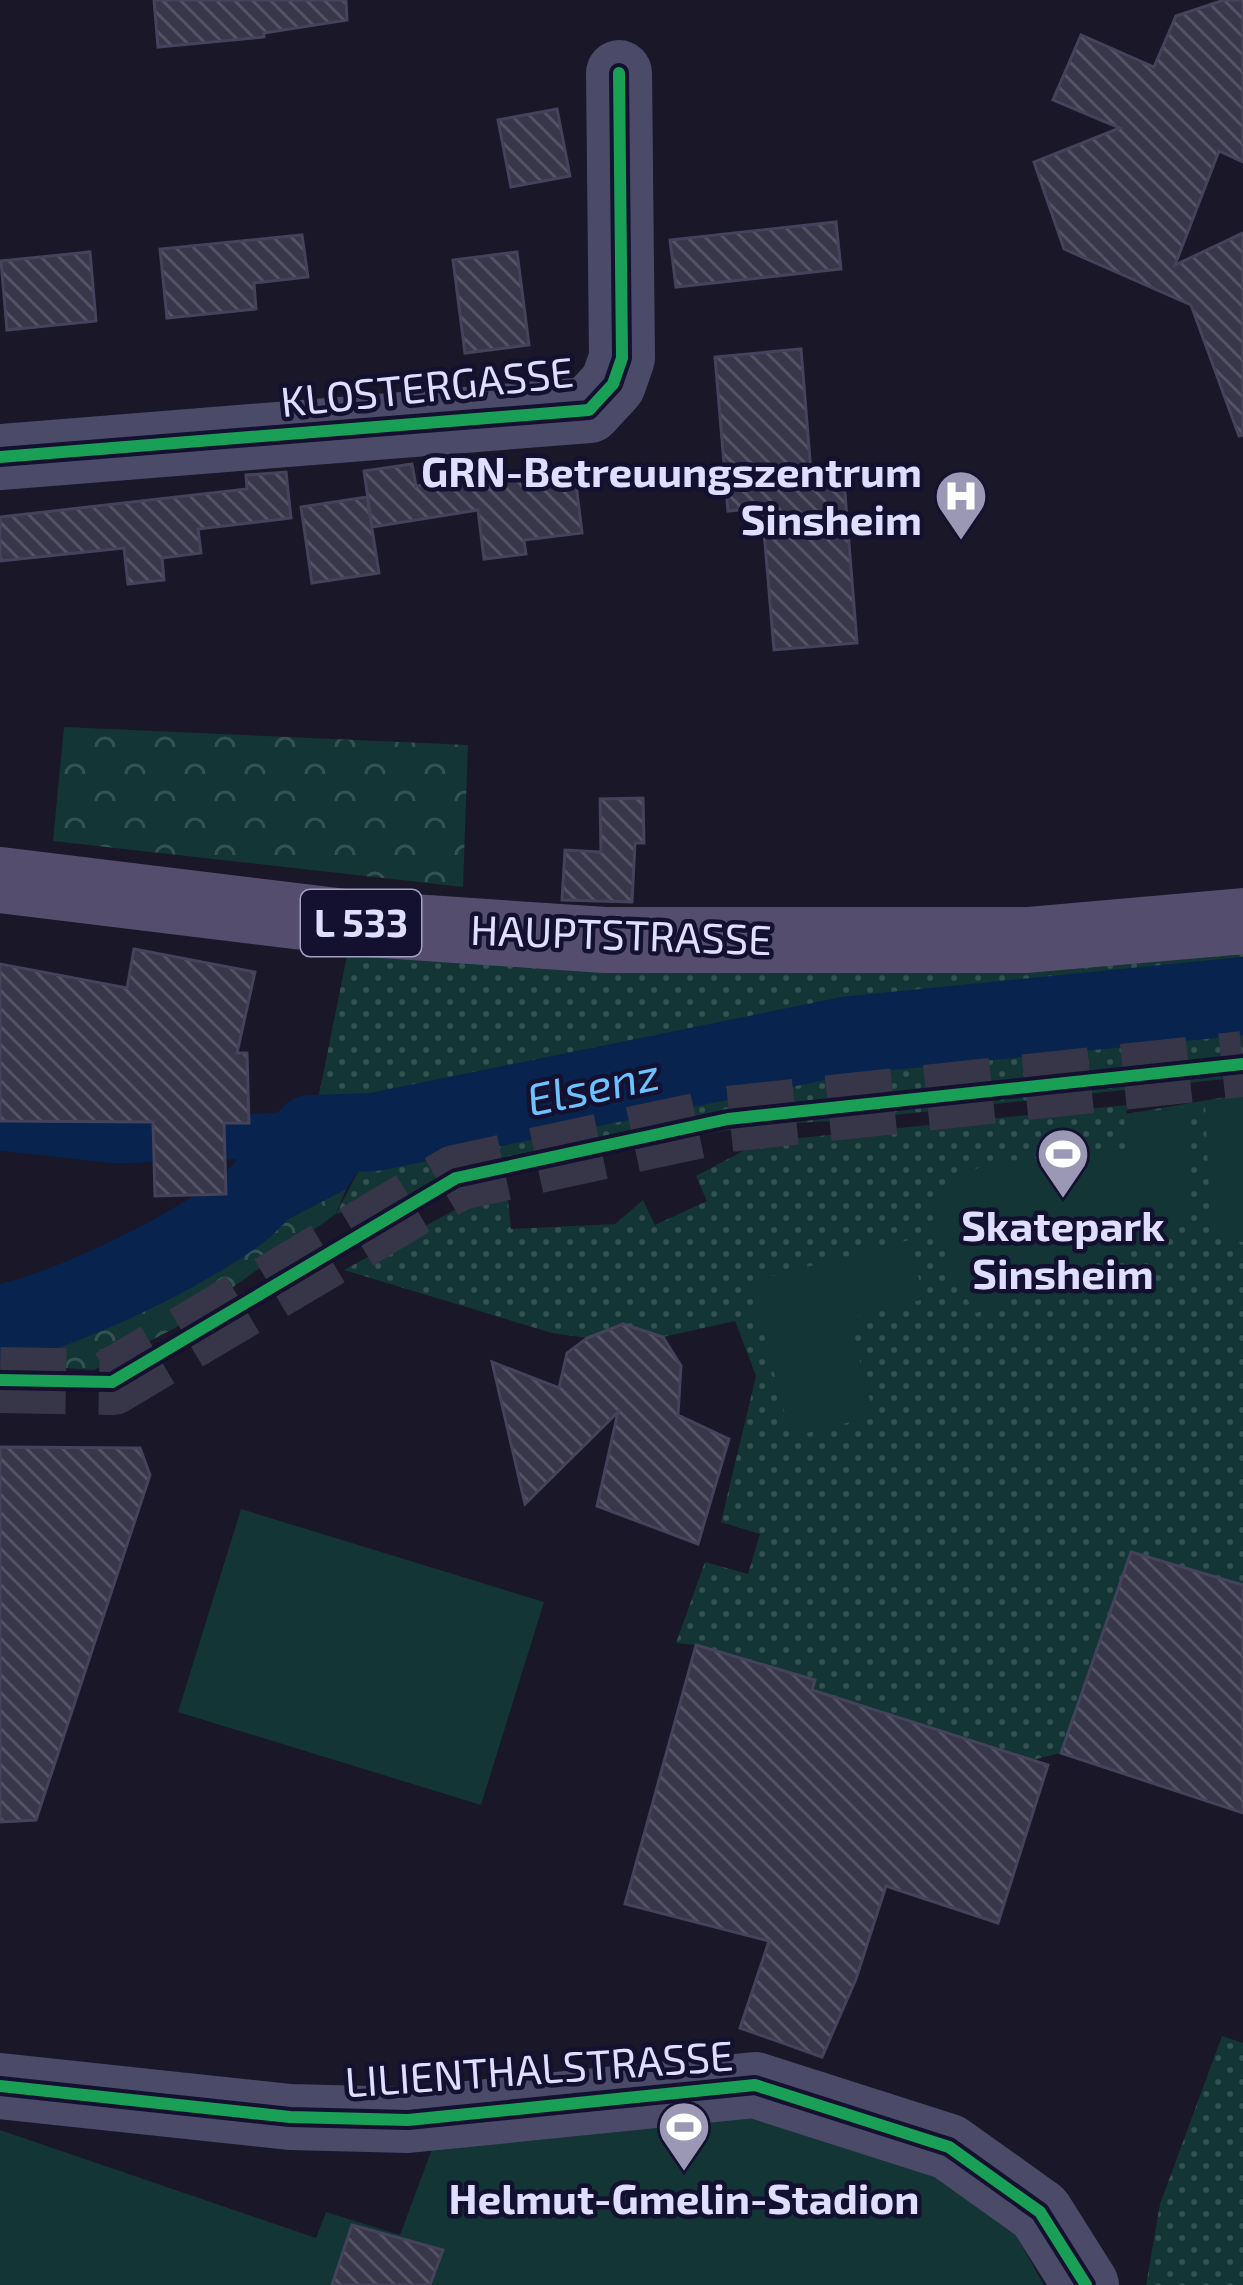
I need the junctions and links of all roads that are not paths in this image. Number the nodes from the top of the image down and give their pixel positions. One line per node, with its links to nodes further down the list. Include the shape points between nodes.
1 (619, 73): 2 (street, KLOSTERGASSE, via 622,358 613,384 589,410)
2 (0, 457)
3 (0, 880): 4 (main road, HAUPTSTRASSE / L 533, via 353,923 605,940 1027,940)
4 (1243, 921)
5 (0, 2086): 6 (street, LILIENTHALSTRASSE, via 290,2117 408,2120 755,2085 949,2147 1040,2212)
6 (1086, 2285)

